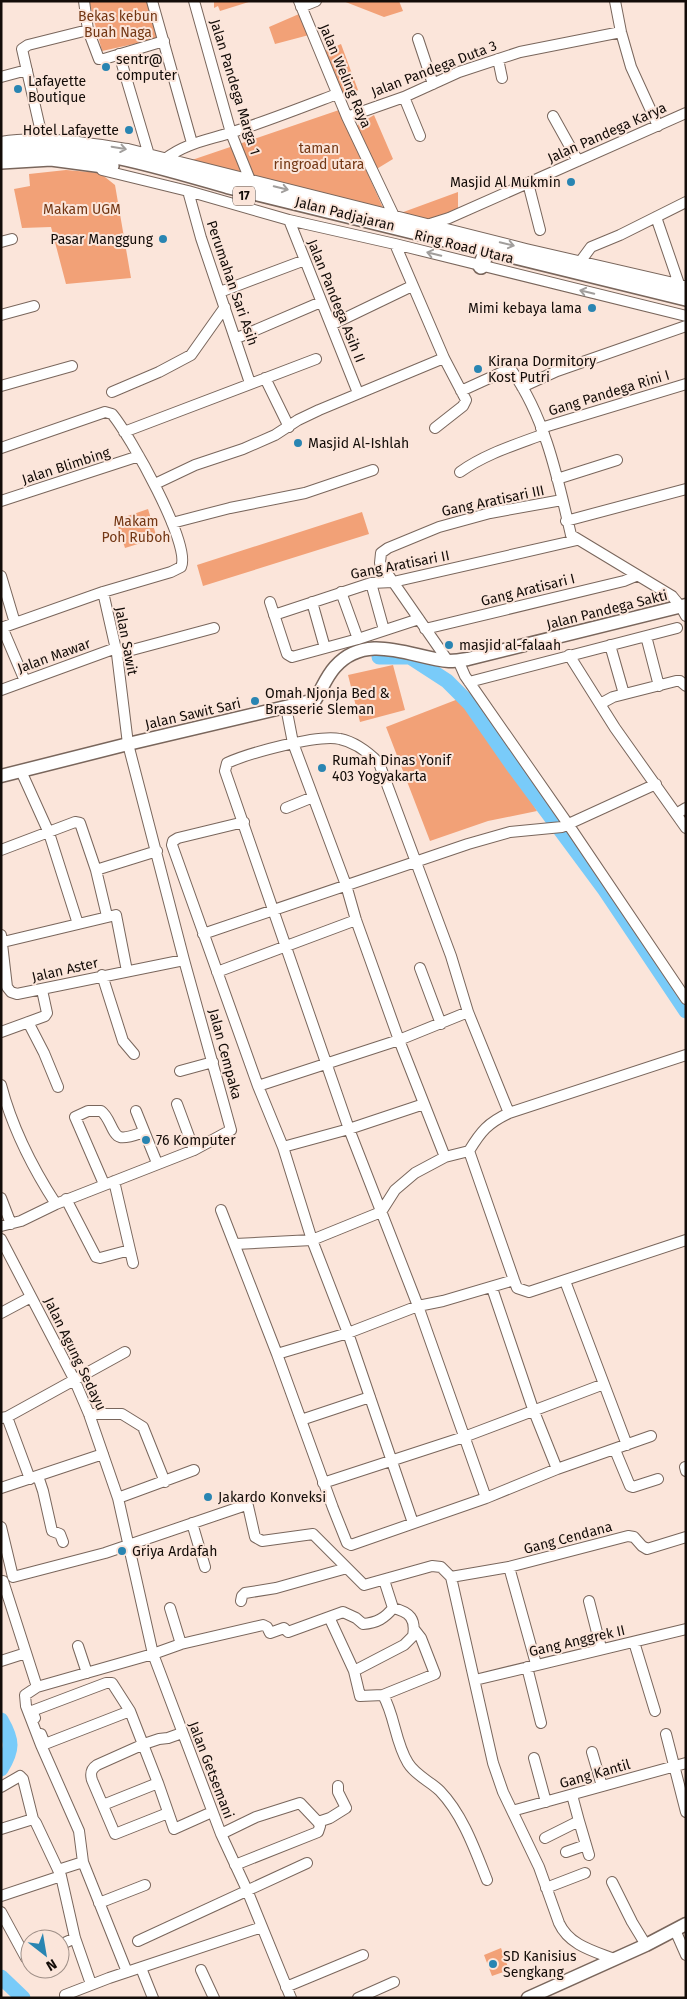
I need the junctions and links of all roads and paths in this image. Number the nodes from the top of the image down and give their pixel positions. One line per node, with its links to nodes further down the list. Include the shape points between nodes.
1 (84, 1): 7 (street)
2 (152, 1): 10 (street)
3 (194, 1): 23 (street, Jalan Pandega Marga 1)
4 (316, 1): 6 (street)
5 (616, 1): 8 (street)
6 (300, 4): 17 (street, Jalan Weling Raya)
7 (88, 30): 11 (street, via 99,59); 13 (street, via 25,46 22,49)
8 (621, 32): 12 (street, Jalan Pandega Duta 3); 22 (street, via 631,67)
9 (418, 39): 16 (street)
10 (164, 41): 11 (street); 27 (street)
11 (119, 54): 29 (street)
12 (498, 59): 15 (street); 16 (street, Jalan Pandega Duta 3)
13 (27, 70): 14 (street); 25 (street)
14 (1, 77)
15 (502, 78)
16 (433, 84): 18 (street, Jalan Pandega Duta 3)
17 (337, 94): 21 (street, Jalan Weling Raya); 23 (street)
18 (404, 97): 21 (street, Jalan Pandega Duta 3); 24 (street)
19 (686, 113): 22 (street, Jalan Pandega Karya)
20 (553, 116): 32 (street)
21 (347, 117): 39 (street, Jalan Weling Raya)
22 (658, 126): 32 (street, Jalan Pandega Karya)
23 (231, 133): 27 (street); 34 (street, Jalan Pandega Marga 1)
24 (420, 136)
25 (43, 141): 26 (street, Ring Road Utara); 29 (street, Ring Road Utara, one-way to 29, via 92,144)
26 (1, 142)
27 (192, 143): 30 (street)
28 (1, 150): 35 (highway, Jalan Padjajaran / 17, via 82,150)
29 (149, 155): 30 (street, Ring Road Utara)
30 (165, 159): 35 (street, Ring Road Utara)
31 (1, 161): 48 (highway, Jalan Padjajaran / 17, via 51,158 128,169)
32 (578, 161): 36 (street, Jalan Pandega Karya)
33 (1, 169): 37 (street, Ring Road Utara, via 52,165 80,167)
34 (250, 180): 35 (street, Ring Road Utara); 39 (street, Ring Road Utara, one-way to 39)
35 (232, 181): 53 (highway, Jalan Padjajaran / 17)
36 (528, 183): 42 (street, Jalan Pandega Karya); 43 (street)
37 (188, 191): 41 (street, Ring Road Utara); 52 (street, Perumahan Sari Asih)
38 (686, 202): 40 (street)
39 (394, 216): 42 (street, Ring Road Utara)
40 (656, 217): 49 (street, via 591,248); 50 (street)
41 (288, 220): 46 (street, Ring Road Utara); 47 (street, Jalan Pandega Asih II)
42 (429, 225): 49 (street, Ring Road Utara, one-way to 49)
43 (540, 230)
44 (12, 239): 45 (street)
45 (1, 242)
46 (395, 244): 48 (street, Ring Road Utara, one-way to 46); 51 (street)
47 (305, 260): 52 (street); 54 (street, Jalan Pandega Asih II)
48 (482, 262): 57 (highway, Jalan Padjajaran / 17); 59 (street, Ring Road Utara, one-way to 48)
49 (580, 262): 50 (street, Ring Road Utara)
50 (682, 285)
51 (412, 286): 60 (street); 63 (street)
52 (220, 292): 56 (street, Perumahan Sari Asih)
53 (686, 298)
54 (322, 302): 60 (street, Jalan Pandega Asih II); 62 (street)
55 (34, 306): 58 (street)
56 (225, 307): 62 (street, Perumahan Sari Asih); 72 (street, via 191,354)
57 (686, 307)
58 (1, 315)
59 (686, 316)
60 (331, 325): 73 (street, Jalan Pandega Asih II)
61 (686, 326): 70 (street, via 557,371)
62 (236, 338): 67 (street, Perumahan Sari Asih)
63 (444, 358): 71 (street); 73 (street)
64 (316, 359): 66 (street)
65 (72, 366): 69 (street)
66 (266, 378): 67 (street); 74 (street)
67 (250, 383): 77 (street)
68 (686, 384): 76 (street, Gang Pandega Rini I)
69 (1, 386)
70 (522, 387): 71 (street, via 512,371 507,370); 76 (street)
71 (461, 391): 75 (street, via 465,404)
72 (112, 392)
73 (358, 393): 74 (street)
74 (289, 427): 84 (street)
75 (435, 428)
76 (542, 431): 82 (street, Gang Pandega Rini I); 83 (street)
77 (124, 432): 78 (street, via 112,414 105,412); 79 (street)
78 (1, 448)
79 (139, 456): 84 (street); 87 (street, Jalan Blimbing)
80 (617, 460): 83 (street)
81 (373, 470): 89 (street, via 304,493)
82 (460, 472)
83 (557, 479): 86 (street)
84 (155, 484): 89 (street)
85 (686, 489): 88 (street)
86 (562, 500): 88 (street); 93 (street, Gang Aratisari III, via 490,513 438,527 388,548 379,558)
87 (1, 501)
88 (566, 521): 90 (street, via 571,536)
89 (172, 523): 95 (street, via 183,560 180,567)
90 (577, 540): 91 (street); 93 (street, Gang Aratisari II)
91 (636, 576): 99 (street, via 672,596); 106 (street, Gang Aratisari I)
92 (2, 580): 102 (street)
93 (392, 582): 94 (street, Gang Aratisari II); 101 (street)
94 (371, 583): 96 (street, Gang Aratisari II); 107 (street)
95 (102, 592): 102 (street, Jalan Sawit); 112 (street, Jalan Sawit)
96 (341, 592): 98 (street, Gang Aratisari II); 109 (street)
97 (270, 602): 100 (street)
98 (312, 602): 100 (street, Gang Aratisari II); 111 (street)
99 (684, 609): 114 (main road, Jalan Pandega Sakti, via 477,658)
100 (274, 615): 111 (street, via 290,656)
101 (419, 619): 106 (street); 107 (street)
102 (15, 623): 103 (street, Jalan Sawit)
103 (2, 628): 115 (street)
104 (214, 628): 112 (street, Jalan Mawar)
105 (677, 628): 108 (street)
106 (426, 629): 114 (street)
107 (384, 630): 109 (street)
108 (646, 636): 110 (street); 117 (street)
109 (358, 639): 111 (street)
110 (610, 645): 113 (street); 120 (street)
111 (325, 648)
112 (116, 651): 115 (street, Jalan Mawar); 124 (street, Jalan Sawit)
113 (569, 655): 116 (street); 121 (street)
114 (453, 660): 116 (street); 122 (main road, Jalan Sawit Sari, via 388,648 358,652 337,665 315,700)
115 (25, 681): 119 (street, Jalan Mawar)
116 (469, 682): 133 (street)
117 (658, 686): 118 (street, via 680,681); 120 (street)
118 (686, 686)
119 (1, 690)
120 (624, 694): 121 (street)
121 (600, 704): 127 (street)
122 (286, 707): 123 (street); 124 (main road, Jalan Sawit Sari)
123 (293, 743): 128 (street); 132 (street, via 227,763 225,771); 138 (street, via 328,737 341,739 374,758 386,780)
124 (128, 744): 125 (main road, Jalan Sawit Sari); 137 (street, Jalan Cempaka)
125 (22, 771): 126 (main road, Jalan Sawit Sari); 135 (street)
126 (1, 776)
127 (656, 784): 131 (street); 133 (street)
128 (312, 797): 129 (street); 140 (street)
129 (286, 808)
130 (686, 808): 131 (street)
131 (676, 814): 134 (street)
132 (244, 822): 141 (street); 145 (street, via 171,842)
133 (565, 825): 138 (street, via 510,832); 154 (street)
134 (686, 828)
135 (49, 833): 136 (street); 139 (street, via 80,823); 144 (street)
136 (1, 850)
137 (157, 851): 139 (street); 148 (street, Jalan Cempaka)
138 (415, 863): 140 (street); 155 (street, via 451,956)
139 (96, 870): 142 (street)
140 (346, 885): 141 (street); 143 (street)
141 (274, 910): 145 (street); 147 (street)
142 (107, 916): 144 (street); 150 (street, via 116,915)
143 (356, 920): 147 (street); 159 (street)
144 (78, 924): 146 (street)
145 (202, 934): 151 (street)
146 (2, 939): 153 (street, Jalan Aster, via 8,988 17,994)
147 (287, 947): 151 (street); 163 (street)
148 (184, 960): 150 (street, Jalan Aster); 162 (street, Jalan Cempaka)
149 (420, 968): 157 (street)
150 (128, 971): 152 (street, Jalan Aster)
151 (217, 972): 166 (street)
152 (102, 975): 153 (street, Jalan Aster); 160 (street, via 122,1041)
153 (42, 990): 156 (street, via 46,1016)
154 (686, 999)
155 (468, 1012): 157 (street); 171 (street)
156 (28, 1022): 158 (street); 167 (street)
157 (441, 1024): 159 (street)
158 (1, 1032)
159 (399, 1040): 163 (street); 169 (street)
160 (134, 1054)
161 (686, 1055): 171 (street)
162 (213, 1062): 164 (street); 175 (street, Jalan Cempaka, via 231,1130)
163 (326, 1063): 166 (street); 172 (street)
164 (180, 1072)
165 (1, 1085): 182 (street, via 12,1120)
166 (258, 1086): 174 (street)
167 (58, 1087)
168 (177, 1104): 175 (street)
169 (424, 1104): 172 (street); 177 (street)
170 (136, 1111): 173 (street)
171 (509, 1113): 176 (street, via 482,1130)
172 (349, 1129): 174 (street); 184 (street)
173 (144, 1132): 178 (street); 179 (street, via 119,1137 101,1111 88,1111 75,1117)
174 (283, 1147): 187 (street)
175 (194, 1150): 178 (street, Jalan Cempaka)
176 (469, 1151): 177 (street); 192 (street)
177 (445, 1157): 184 (street, via 415,1173 395,1190)
178 (158, 1163): 179 (street, Jalan Cempaka)
179 (109, 1183): 181 (street, Jalan Cempaka); 190 (street)
180 (1, 1198): 185 (street)
181 (66, 1199): 182 (street, Jalan Cempaka); 190 (street, via 96,1257)
182 (56, 1204): 185 (street, Jalan Cempaka)
183 (222, 1210): 189 (street)
184 (381, 1212): 187 (street); 196 (street)
185 (6, 1225)
186 (1, 1239): 195 (street, Jalan Agung Sedayu)
187 (312, 1240): 189 (street); 198 (street)
188 (686, 1240): 193 (street)
189 (235, 1244): 200 (street)
190 (130, 1250): 191 (street)
191 (133, 1263)
192 (514, 1280): 193 (street, via 517,1288 529,1292); 194 (street)
193 (565, 1281): 202 (street)
194 (492, 1288): 196 (street); 204 (street)
195 (31, 1297): 197 (street); 201 (street, Jalan Agung Sedayu)
196 (418, 1306): 198 (street); 209 (street)
197 (1, 1313)
198 (348, 1333): 200 (street); 203 (street)
199 (124, 1352): 201 (street)
200 (277, 1354): 207 (street)
201 (74, 1379): 205 (street, Jalan Agung Sedayu); 206 (street)
202 (604, 1384): 204 (street); 210 (street)
203 (370, 1397): 207 (street); 213 (street)
204 (533, 1409): 209 (street); 214 (street)
205 (89, 1414): 212 (street, Jalan Agung Sedayu); 218 (street, via 122,1414 143,1428)
206 (4, 1417): 216 (street)
207 (301, 1420): 219 (street)
208 (651, 1436): 210 (street)
209 (464, 1437): 213 (street); 222 (street)
210 (627, 1445): 211 (street)
211 (615, 1450): 214 (street); 217 (street, via 630,1486)
212 (103, 1454): 216 (street); 221 (street, Jalan Agung Sedayu)
213 (392, 1461): 219 (street); 224 (street)
214 (557, 1469): 222 (street)
215 (194, 1470): 218 (street)
216 (34, 1478): 220 (street); 227 (street, via 43,1491 52,1531 60,1534)
217 (658, 1479)
218 (165, 1482): 221 (street)
219 (323, 1483): 224 (street, via 347,1543 357,1544)
220 (1, 1488)
221 (118, 1498): 228 (street, Jalan Agung Sedayu)
222 (486, 1498): 224 (street)
223 (192, 1523): 228 (street); 229 (street); 231 (street, via 247,1505 259,1540 313,1534)
224 (412, 1523)
225 (1, 1527): 233 (street)
226 (686, 1537): 230 (street, Gang Cendana, via 647,1548 628,1536)
227 (63, 1542)
228 (127, 1544): 233 (street); 247 (street, Jalan Getsemani)
229 (205, 1566)
230 (509, 1567): 232 (street, Gang Cendana); 249 (street)
231 (347, 1568): 234 (street, via 364,1585); 235 (street, via 276,1588 245,1593)
232 (451, 1577): 234 (street, via 441,1567 432,1566); 252 (street)
233 (6, 1580): 246 (street)
234 (384, 1580): 238 (street)
235 (242, 1601)
236 (589, 1601): 245 (street)
237 (170, 1608): 243 (street)
238 (393, 1608): 239 (street, via 386,1617 370,1624 363,1624 343,1612); 240 (street, via 410,1616)
239 (329, 1617): 243 (street, via 288,1632 284,1628 270,1633 263,1625); 250 (street)
240 (414, 1629): 250 (street, via 413,1636 404,1645); 254 (street, via 422,1638 434,1674)
241 (686, 1629): 242 (street, Gang Anggrek II)
242 (634, 1642): 245 (street, Gang Anggrek II); 256 (street)
243 (181, 1644): 247 (street)
244 (78, 1646): 251 (street)
245 (601, 1648): 249 (street, Gang Anggrek II)
246 (26, 1653): 248 (street); 253 (street)
247 (153, 1654): 251 (street); 258 (street, Jalan Getsemani)
248 (1, 1661)
249 (531, 1666): 252 (street, Gang Anggrek II); 257 (street)
250 (354, 1671): 254 (street, via 360,1696)
251 (87, 1673): 253 (street)
252 (475, 1680): 272 (street, via 502,1792)
253 (37, 1687): 283 (street, via 25,1695 26,1706 79,1831)
254 (383, 1695): 288 (street, via 392,1710 407,1762 440,1792 450,1806 471,1841)
255 (130, 1711): 255 (street, via 45,1744 32,1711 110,1682); 260 (street)
256 (654, 1711)
257 (541, 1723)
258 (181, 1730): 260 (street, via 168,1738); 273 (street, Jalan Getsemani)
259 (666, 1734): 264 (street)
260 (144, 1744): 265 (street); 271 (street, via 93,1767 92,1780)
261 (592, 1752): 267 (street)
262 (534, 1758): 270 (street)
263 (686, 1763): 264 (street, Gang Kantil)
264 (675, 1765): 267 (street, Gang Kantil); 274 (street)
265 (158, 1783): 271 (street); 275 (street)
266 (338, 1786): 278 (street, via 346,1810)
267 (602, 1786): 269 (street, Gang Kantil)
268 (1, 1787): 276 (street, via 20,1776 23,1779)
269 (572, 1795): 270 (street, Gang Kantil); 277 (street)
270 (546, 1802): 272 (street, Gang Kantil)
271 (103, 1805): 275 (street, via 115,1834)
272 (512, 1811): 291 (street)
273 (212, 1812): 275 (street, via 174,1829); 280 (street, Jalan Getsemani)
274 (686, 1812)
275 (168, 1813)
276 (33, 1819): 279 (street); 286 (street)
277 (579, 1821): 281 (street); 282 (street, via 588,1850)
278 (318, 1822): 280 (street, via 300,1803 256,1817); 285 (street, via 318,1832)
279 (1, 1829)
280 (221, 1834): 285 (street, Jalan Getsemani)
281 (545, 1838)
282 (566, 1852)
283 (83, 1862): 286 (street); 294 (street)
284 (306, 1863): 292 (street)
285 (235, 1865): 292 (street, Jalan Getsemani)
286 (59, 1873): 293 (street); 298 (street)
287 (585, 1873): 291 (street)
288 (487, 1880)
289 (612, 1882): 301 (street)
290 (145, 1884): 294 (street)
291 (546, 1888): 305 (street, via 563,1932 586,1949)
292 (247, 1890): 296 (street, Jalan Getsemani); 300 (street)
293 (1, 1896)
294 (99, 1904): 308 (street)
295 (1, 1912): 302 (street)
296 (262, 1927): 306 (street); 311 (street, Jalan Getsemani)
297 (680, 1927): 301 (main road); 303 (street)
298 (75, 1938): 299 (street); 310 (street)
299 (70, 1940)
300 (138, 1941)
301 (646, 1945): 305 (main road)
302 (20, 1947)
303 (686, 1954)
304 (363, 1955): 311 (street)
305 (614, 1959): 312 (main road)
306 (141, 1968): 308 (street); 314 (street)
307 (201, 1970): 315 (street)
308 (127, 1972): 310 (street)
309 (394, 1982): 317 (street)
310 (92, 1984): 313 (street)
311 (286, 1987): 316 (street, Jalan Getsemani)
312 (545, 1994): 318 (main road)
313 (65, 1995)
314 (153, 1998)
315 (214, 1998)
316 (291, 1998)
317 (358, 1998)
318 (528, 1998)

